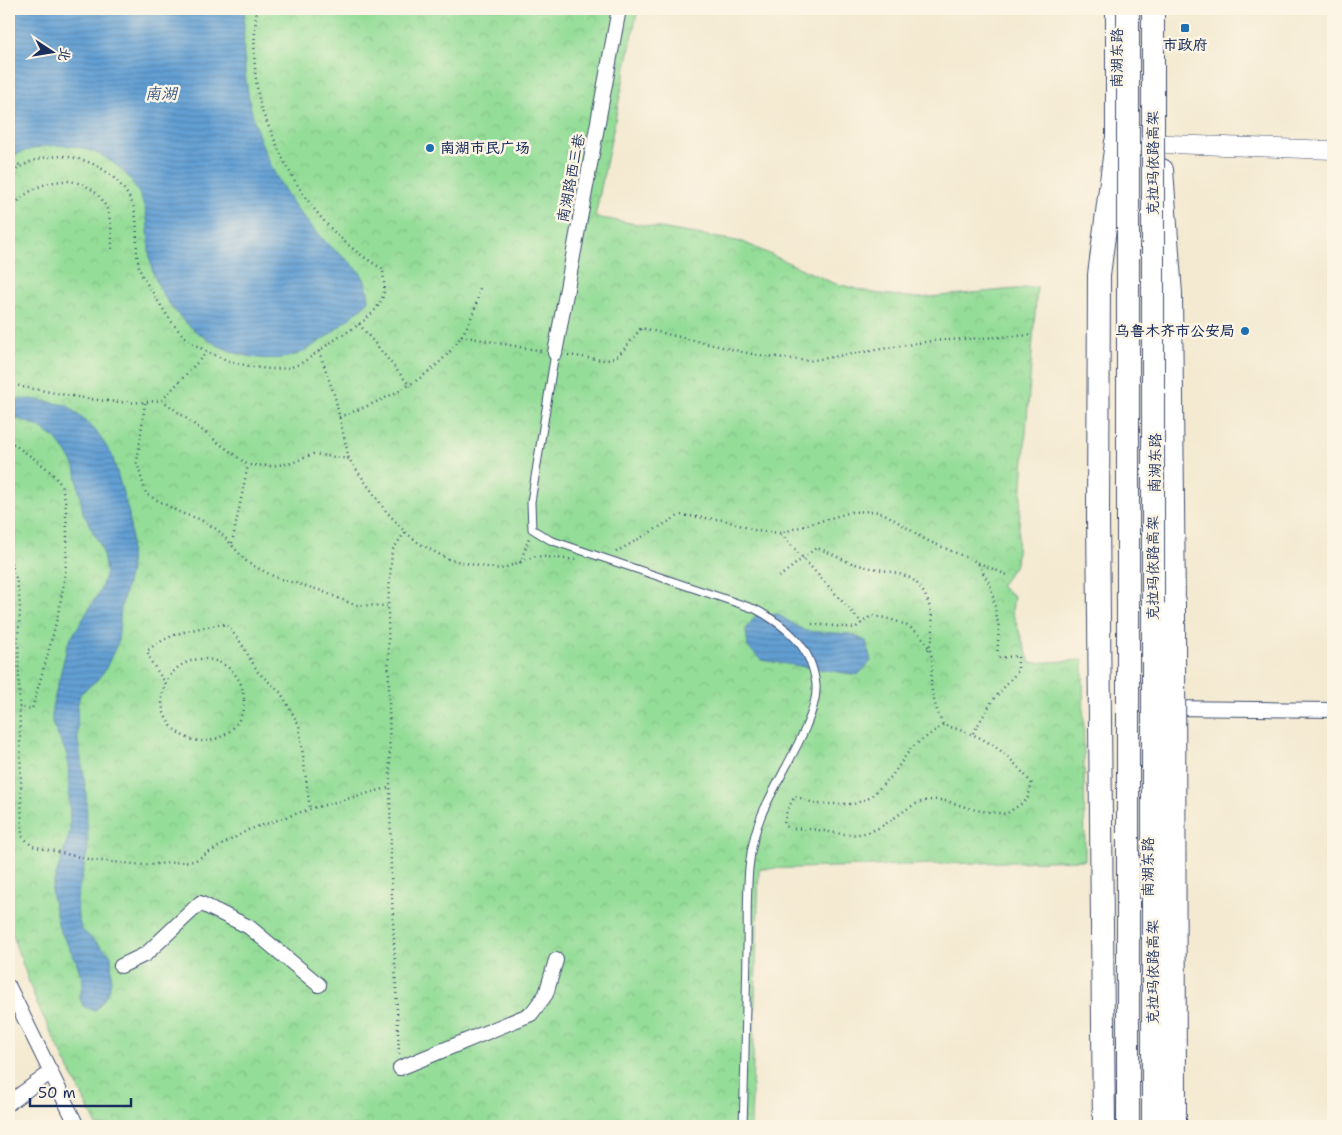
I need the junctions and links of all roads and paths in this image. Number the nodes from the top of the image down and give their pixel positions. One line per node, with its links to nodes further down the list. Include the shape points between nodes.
1 (257, 9): 17 (path, via 254,60 261,109 282,159 302,194 325,222 350,246 383,269 384,293 378,305)
2 (620, 9): 22 (street, 南湖路西三巷)
3 (1117, 9): 7 (main road, 南湖东路)
4 (1128, 9): 64 (main road, 克拉玛依路高架, bridge)
5 (1153, 9): 66 (main road, 克拉玛依路高架, bridge)
6 (1157, 9): 8 (main road, 南湖东路)
7 (1116, 142): 8 (street); 63 (main road, via 1099,275); 64 (main road, 南湖东路, via 1121,987)
8 (1160, 145): 9 (street); 48 (main road, 南湖东路, via 1153,586); 67 (main road, bridge, via 1171,294)
9 (1333, 150)
10 (9, 161): 11 (path)
11 (20, 165): 12 (path); 20 (path, via 39,158 85,159 105,169 123,186 132,205 136,256 141,273 184,337)
12 (9, 176)
13 (10, 207): 14 (path); 15 (path, via 31,189 44,183 57,181 88,188 106,207 111,221)
14 (9, 213)
15 (112, 249)
16 (480, 288): 19 (path, via 477,304)
17 (359, 324): 21 (path); 24 (path)
18 (1033, 335): 22 (path, via 931,341 808,361 752,354 641,328 621,354 606,362)
19 (461, 336): 22 (path); 24 (path, via 445,358)
20 (208, 351): 21 (path, via 230,361 287,368); 25 (path)
21 (319, 351): 27 (path)
22 (555, 354): 31 (lane, via 531,502)
23 (9, 382): 26 (path, via 22,387)
24 (410, 386): 27 (path)
25 (162, 400): 26 (path); 30 (path)
26 (145, 403): 34 (path, via 137,463 146,494 199,519)
27 (339, 417): 29 (path)
28 (9, 441): 47 (path, via 60,483 68,536 65,590 32,709)
29 (349, 459): 30 (path, via 312,454 271,466); 32 (path)
30 (248, 465): 34 (path)
31 (532, 529): 36 (lane, via 550,540); 39 (path)
32 (405, 532): 39 (path, via 420,544 448,558 501,569); 42 (path, via 392,552)
33 (780, 533): 36 (path, via 757,531 724,520 680,515); 37 (path); 38 (path, via 851,512 875,511 926,540)
34 (232, 543): 42 (path, via 248,563 276,578 355,605)
35 (9, 558): 47 (path, via 16,575 22,610 18,635)
36 (603, 558): 39 (path, via 571,560 536,556); 62 (lane, via 756,609 780,622 802,645 816,686 805,726 761,815 749,865)
37 (803, 558): 41 (path); 43 (path); 45 (path, via 816,548 856,564 910,577 929,605 935,626 934,641)
38 (977, 562): 40 (path); 51 (path, via 991,587 999,628 997,658 1018,656 1018,671 993,700)
39 (520, 563)
40 (1007, 575)
41 (779, 577)
42 (388, 606): 52 (path)
43 (862, 623): 44 (path, via 855,628); 45 (path, via 871,616 891,617 921,634)
44 (812, 624)
45 (928, 649): 50 (path, via 932,657 931,684 935,708)
46 (166, 684): 46 (path, via 163,707 168,722 179,734 194,740 210,741 225,735 237,724 244,709 244,693 239,678 228,666 213,659 197,659 182,665); 53 (path, via 147,651 160,640 192,629 226,624 258,672 281,694 299,725)
47 (19, 707): 53 (path, via 22,836 32,846 92,860 145,865 194,861 248,830)
48 (1147, 708): 49 (street); 65 (main road, 南湖东路)
49 (1333, 710)
50 (943, 725): 51 (path); 51 (path, via 911,748 891,777 869,798 854,804 816,804 795,796 784,824 789,830 798,828 842,835 865,833 890,822 920,802 944,799 973,809 1006,814 1027,800 1032,784 1012,758)
51 (973, 733)
52 (391, 787): 53 (path); 58 (path, via 391,875)
53 (310, 809)
54 (556, 960): 58 (street, via 546,994 531,1014)
55 (121, 966): 56 (street, via 146,954 200,903 249,927)
56 (319, 985)
57 (9, 987): 59 (street)
58 (400, 1068)
59 (51, 1072): 60 (street); 61 (street)
60 (9, 1103)
61 (77, 1126)
62 (743, 1126)
63 (1104, 1126)
64 (1126, 1126)
65 (1149, 1126)
66 (1154, 1126)
67 (1175, 1126)

